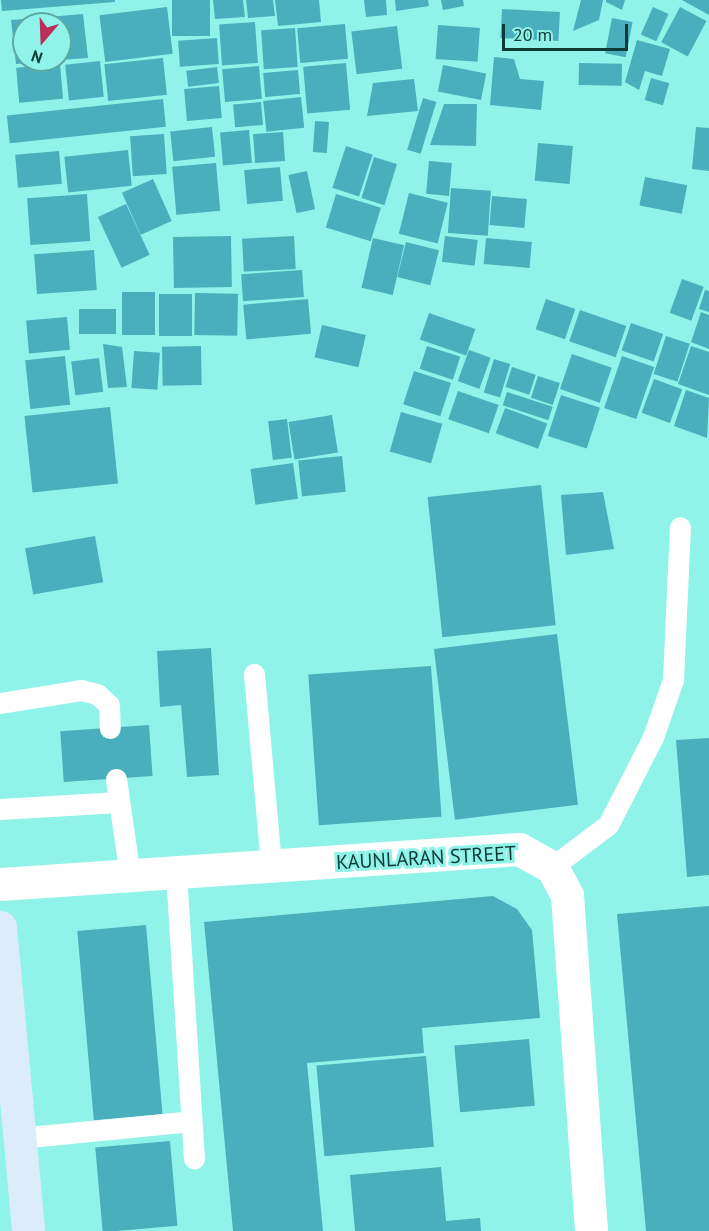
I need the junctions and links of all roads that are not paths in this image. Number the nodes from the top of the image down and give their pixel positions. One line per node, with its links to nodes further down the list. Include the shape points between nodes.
1 (680, 527): 9 (lane, via 673,680 653,737 608,825)
2 (254, 674): 8 (lane)
3 (0, 704): 4 (lane, via 81,690 97,694 109,705)
4 (110, 728)
5 (116, 779): 6 (lane)
6 (119, 802): 7 (lane); 11 (lane)
7 (0, 809)
8 (271, 866): 9 (street, KAUNLARAN STREET, via 519,849); 10 (street, KAUNLARAN STREET)
9 (552, 867): 18 (street, via 567,895)
10 (176, 873): 11 (street, KAUNLARAN STREET); 14 (lane)
11 (130, 876): 12 (street, KAUNLARAN STREET)
12 (0, 885)
13 (0, 927): 15 (main road)
14 (191, 1121): 15 (lane); 16 (lane)
15 (19, 1138): 17 (main road)
16 (194, 1158)
17 (28, 1231)
18 (591, 1231)

